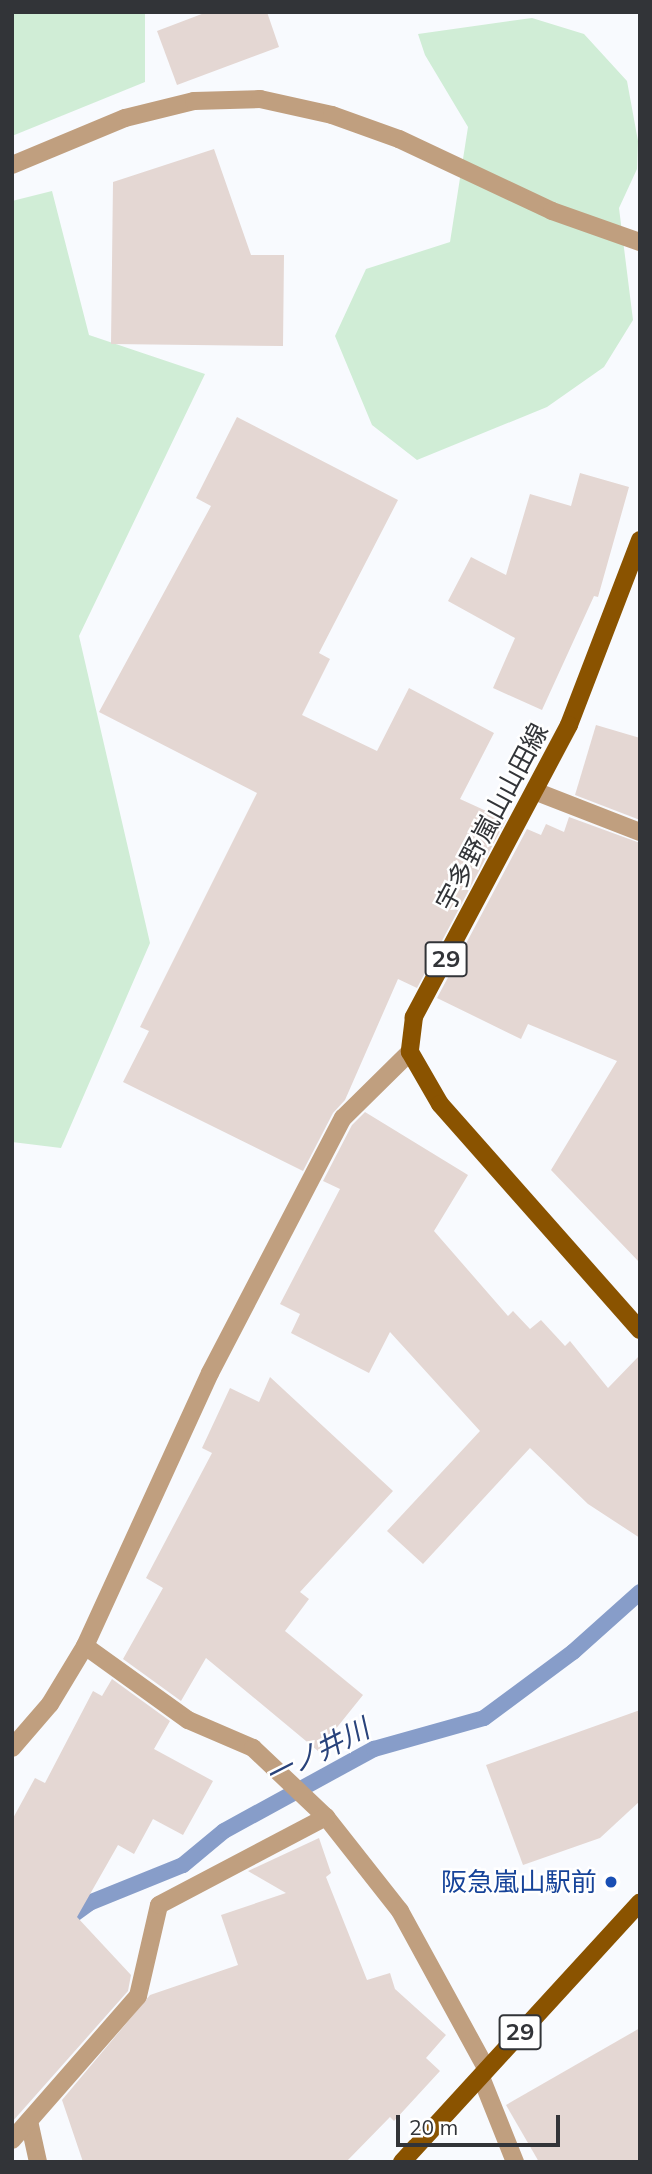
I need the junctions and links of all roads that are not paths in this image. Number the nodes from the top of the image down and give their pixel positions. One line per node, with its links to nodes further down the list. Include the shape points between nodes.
1 (12, 165): 2 (street, via 125,118 194,101 260,99 332,115 399,139 552,211)
2 (640, 242)
3 (640, 540): 4 (main road, 宇多野嵐山山田線 / 29, via 569,725)
4 (537, 792): 5 (street); 6 (main road, 宇多野嵐山山田線 / 29, via 414,1017)
5 (640, 832)
6 (410, 1052): 7 (main road, via 440,1104); 8 (street, via 343,1118 210,1373)
7 (640, 1330)
8 (85, 1646): 9 (street, via 50,1704); 10 (street, via 188,1720 253,1748)
9 (12, 1748)
10 (326, 1817): 12 (street, via 400,1911); 13 (street, via 159,1905 138,1996)
11 (640, 1902): 12 (main road, 29)
12 (484, 2073): 16 (main road, 29); 17 (street)
13 (29, 2121): 14 (street); 15 (street)
14 (12, 2140)
15 (38, 2162)
16 (402, 2162)
17 (515, 2162)

